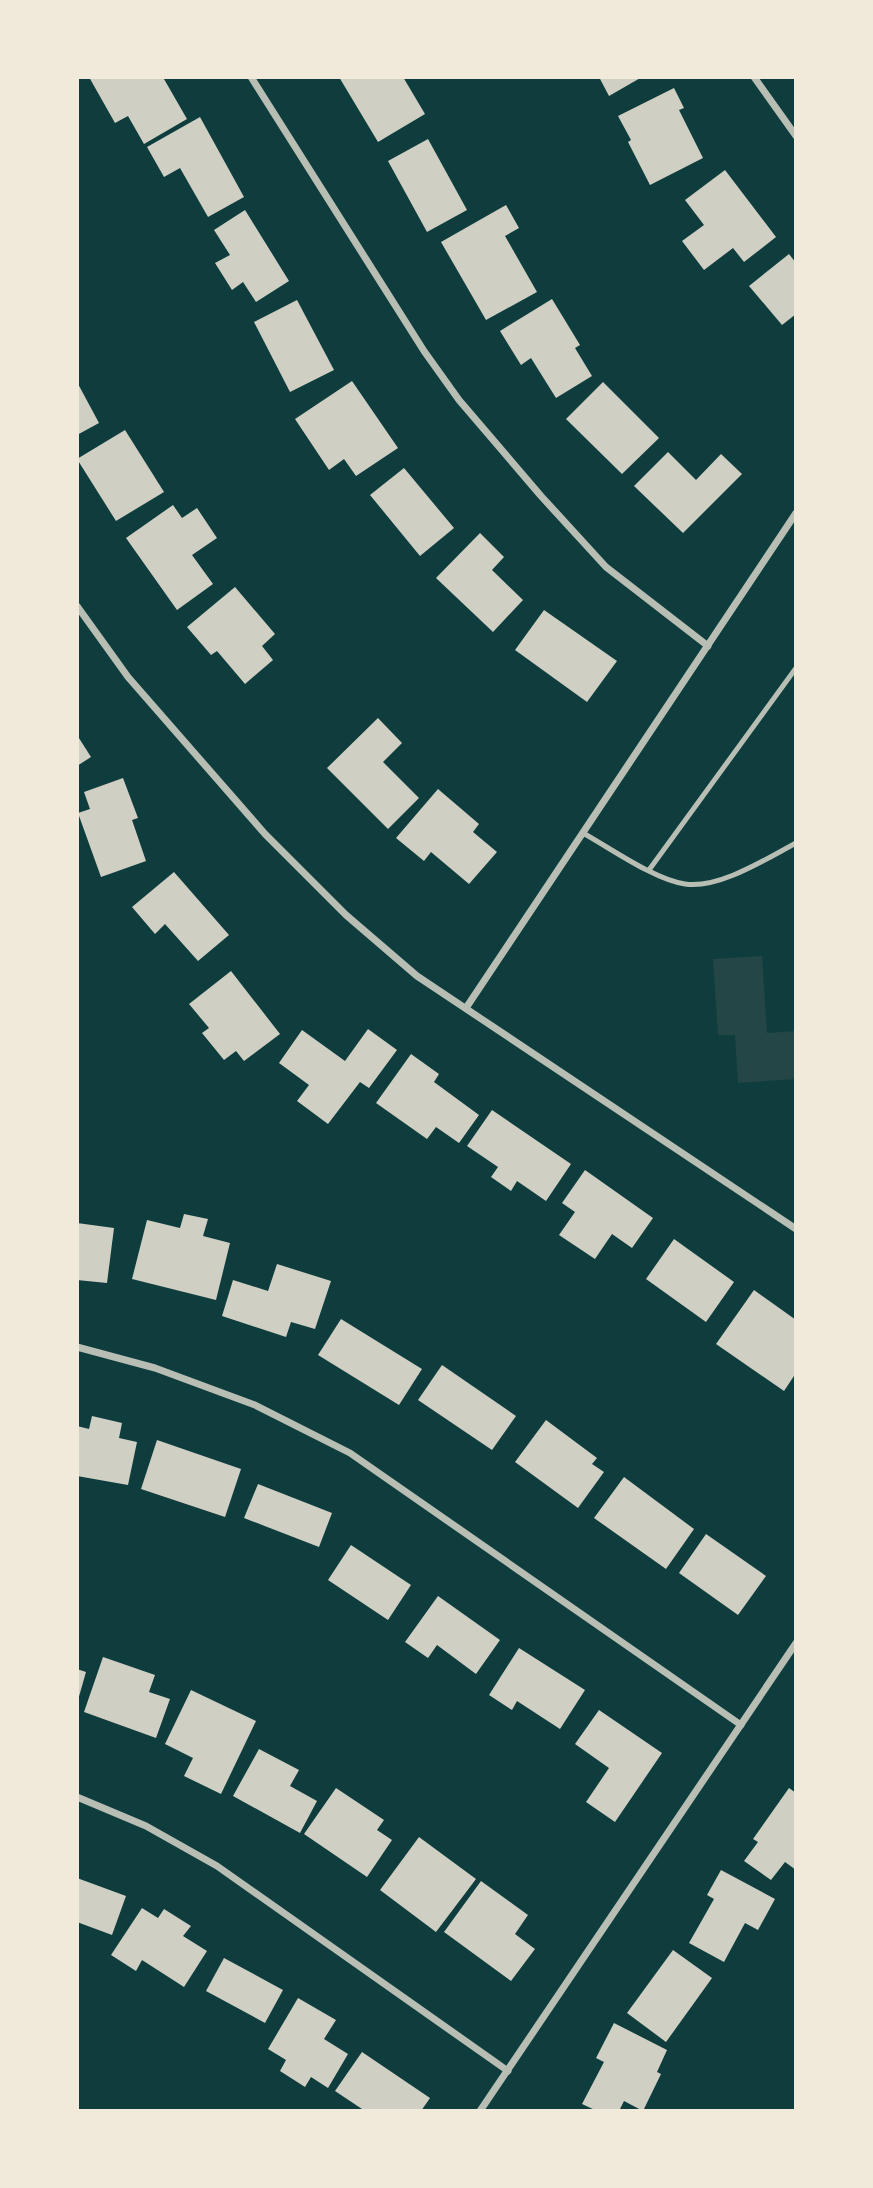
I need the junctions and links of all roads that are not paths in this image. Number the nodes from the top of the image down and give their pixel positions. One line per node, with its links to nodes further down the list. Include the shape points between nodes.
1 (251, 77): 6 (street, via 459,400 606,566)
2 (754, 77): 3 (street)
3 (796, 136)
4 (796, 513): 6 (street)
5 (77, 606): 11 (street, via 128,677 265,834 346,915 417,976)
6 (708, 646): 8 (street)
7 (796, 668): 10 (lane)
8 (583, 833): 10 (lane); 11 (street)
9 (796, 843): 10 (lane, via 712,882 685,884)
10 (649, 870)
11 (466, 1008): 12 (street)
12 (796, 1229)
13 (77, 1348): 15 (street, via 155,1368 255,1405 351,1453)
14 (796, 1643): 15 (street)
15 (741, 1725): 17 (street)
16 (77, 1797): 17 (street, via 146,1826 217,1866)
17 (508, 2071): 18 (street)
18 (480, 2111)

